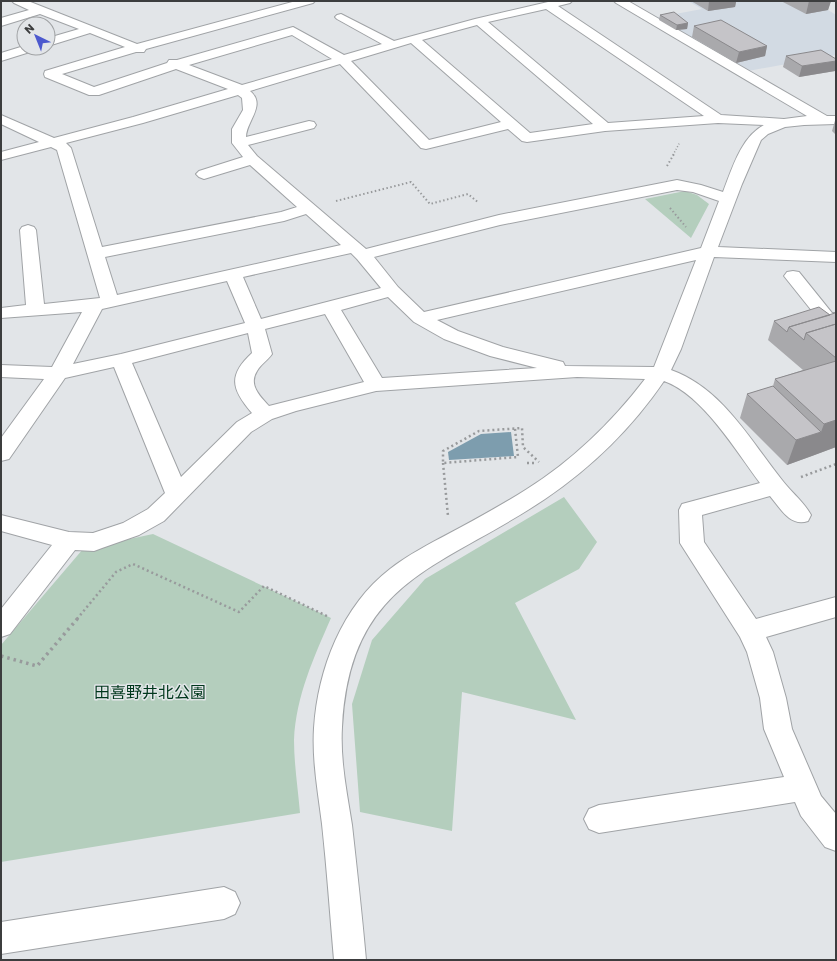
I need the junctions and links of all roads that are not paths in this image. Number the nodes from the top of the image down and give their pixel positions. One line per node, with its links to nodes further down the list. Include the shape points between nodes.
1 (18, 1): 6 (street)
2 (309, 1): 14 (street)
3 (566, 1): 5 (street)
4 (620, 1): 22 (street)
5 (548, 5): 8 (street); 21 (street)
6 (40, 10): 9 (street); 10 (street)
7 (341, 17): 13 (street)
8 (479, 21): 11 (street); 26 (street)
9 (1, 22)
10 (88, 30): 12 (street); 14 (street)
11 (413, 39): 13 (street); 24 (street)
12 (56, 40)
13 (392, 45): 17 (street)
14 (135, 48): 18 (street); 18 (street, via 50,74 94,92)
15 (16, 52): 16 (street)
16 (1, 57)
17 (342, 60): 18 (street, via 293,31); 19 (street); 24 (street, via 426,145)
18 (177, 64): 19 (street)
19 (240, 89): 27 (street, via 138,120); 28 (street, via 249,97 250,110 239,129)
20 (1, 119): 27 (street)
21 (718, 119): 23 (street); 26 (street)
22 (830, 120): 23 (street)
23 (789, 122): 32 (street, via 773,125 755,138)
24 (511, 124): 26 (street, via 527,138)
25 (309, 125): 28 (street)
26 (605, 126)
27 (52, 142): 29 (street); 37 (street, via 64,148)
28 (239, 143): 30 (street)
29 (1, 156)
30 (252, 159): 31 (street); 33 (street)
31 (204, 174)
32 (727, 199): 35 (street, via 696,188 677,185); 36 (street)
33 (309, 208): 35 (street); 37 (street, via 284,216)
34 (28, 230): 44 (street)
35 (359, 251): 39 (street); 41 (street)
36 (708, 252): 38 (street); 46 (street); 53 (street)
37 (95, 254): 42 (street)
38 (836, 257)
39 (233, 274): 42 (street); 48 (street)
40 (794, 276): 47 (street, via 826,317)
41 (392, 291): 43 (street); 46 (street)
42 (102, 304): 44 (street); 52 (street)
43 (330, 307): 48 (street); 54 (street)
44 (36, 310): 45 (street)
45 (1, 313)
46 (420, 318): 51 (street, via 450,335 497,352)
47 (836, 319)
48 (255, 325): 49 (street); 55 (street, via 262,354 246,371 244,386 249,397)
49 (121, 360): 52 (street); 58 (street)
50 (1, 370): 52 (street)
51 (577, 371): 53 (street); 54 (street)
52 (58, 373): 56 (street)
53 (660, 373): 57 (street, via 688,386 718,411); 70 (street, via 624,418 576,466 550,486 500,517 413,565 369,605 354,630 339,666 330,704 328,746)
54 (376, 385): 55 (street)
55 (265, 414): 58 (street, via 244,427)
56 (1, 454)
57 (774, 487): 59 (street); 64 (street, via 690,510 692,543)
58 (177, 495): 61 (street, via 156,515 131,529 94,542)
59 (800, 514)
60 (1, 523): 61 (street)
61 (68, 541): 63 (street)
62 (836, 607): 64 (street)
63 (1, 627)
64 (750, 631): 65 (street, via 760,652 773,698 778,729)
65 (803, 787): 66 (street); 67 (street, via 811,806)
66 (599, 819)
67 (836, 837)
68 (224, 903): 69 (street)
69 (1, 938)
70 (350, 960)

